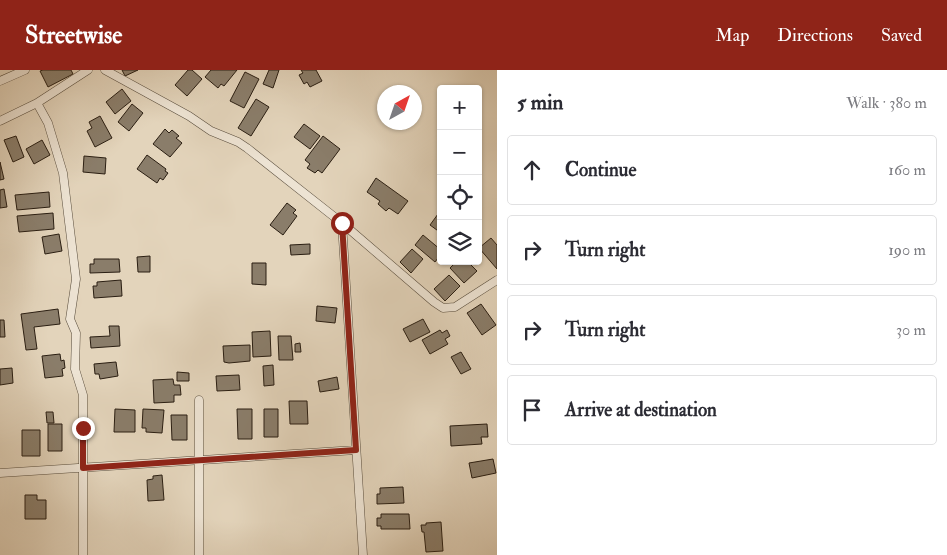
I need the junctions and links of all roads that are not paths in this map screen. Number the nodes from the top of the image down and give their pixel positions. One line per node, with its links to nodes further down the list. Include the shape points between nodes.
1 (25, 70): 4 (street)
2 (88, 70): 5 (street)
3 (105, 70): 7 (street, via 211,131 238,142)
4 (0, 81)
5 (37, 103): 6 (street); 12 (street, via 48,123 63,173 76,279 70,319 76,333 75,369 83,395)
6 (0, 121)
7 (342, 223): 8 (street, via 443,308 456,308); 10 (street)
8 (497, 280)
9 (199, 400): 11 (street)
10 (356, 450): 11 (street); 16 (street)
11 (200, 460): 12 (street); 15 (street)
12 (83, 468): 13 (street); 14 (street)
13 (0, 473)
14 (83, 555)
15 (199, 555)
16 (363, 555)

